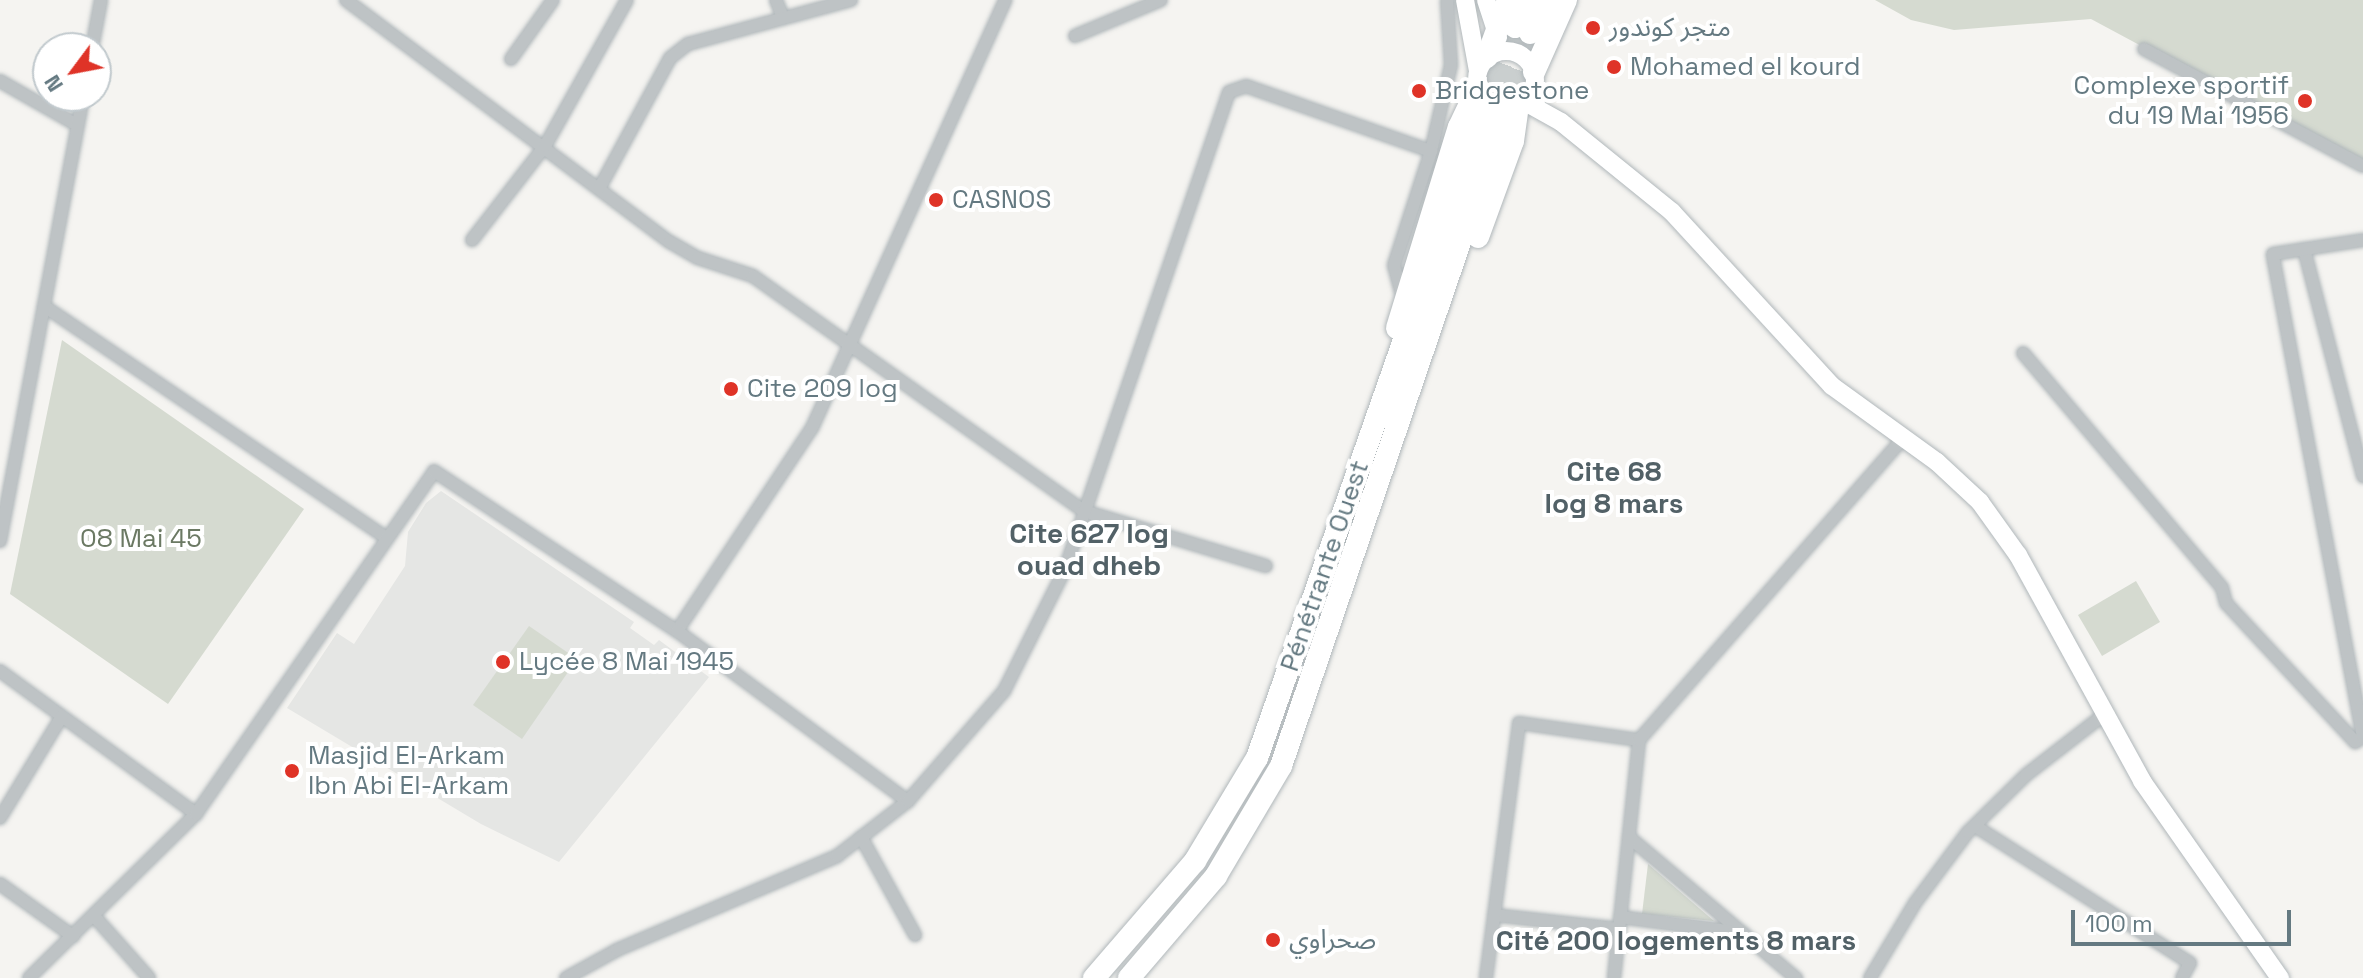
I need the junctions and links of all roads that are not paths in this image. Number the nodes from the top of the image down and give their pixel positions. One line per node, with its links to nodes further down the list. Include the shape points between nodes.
1 (101, 0): 17 (street)
2 (346, 0): 28 (street)
3 (553, 0): 21 (street)
4 (627, 0): 28 (street)
5 (776, 0): 16 (street)
6 (851, 0): 16 (street)
7 (1005, 0): 37 (street)
8 (1161, 0): 18 (street)
9 (1447, 0): 29 (street, via 1451,65)
10 (1465, 0): 20 (main road)
11 (1486, 0): 20 (main road)
12 (1508, 0): 20 (highway)
13 (1526, 0): 20 (highway)
14 (1545, 0): 20 (highway)
15 (1566, 0): 22 (highway)
16 (783, 17): 31 (street, via 688,44 670,58)
17 (95, 32)
18 (1075, 36)
19 (2144, 49): 30 (street)
20 (1498, 51): 22 (main road, via 1519,53); 25 (main road, via 1493,106); 35 (highway, via 1459,127)
21 (511, 59)
22 (1535, 76): 25 (main road); 26 (main road)
23 (0, 81): 27 (street)
24 (80, 112): 27 (street)
25 (1507, 112): 26 (main road); 39 (highway, Pénétrante Ouest); 69 (highway, Pénétrante Ouest, via 1281,766 1216,876)
26 (1561, 122): 40 (main road, via 1672,212 1832,386)
27 (77, 125): 36 (street)
28 (545, 146): 31 (street); 32 (street)
29 (1431, 151): 35 (street, via 1394,265); 42 (street, via 1246,86 1229,92)
30 (2363, 166)
31 (600, 187): 37 (street, via 670,242 698,258 753,276)
32 (472, 240)
33 (2363, 240): 34 (street)
34 (2304, 249): 41 (street); 50 (street, via 2273,254)
35 (1403, 299): 39 (highway)
36 (44, 306): 43 (street); 44 (street)
37 (849, 348): 42 (street); 46 (street, via 812,428)
38 (2023, 353): 50 (street, via 2222,588 2226,603 2355,742)
39 (1393, 374): 68 (highway, Pénétrante Ouest, via 1257,758 1195,861)
40 (1903, 438): 48 (main road, via 1970,492 1998,526); 51 (street)
41 (2363, 476)
42 (1084, 511): 45 (street); 52 (street, via 1038,630 1004,691)
43 (385, 537): 46 (street, via 434,471); 53 (street)
44 (0, 541)
45 (1266, 566)
46 (677, 631): 52 (street)
47 (0, 671): 49 (street)
48 (2105, 714): 55 (street, via 2026,775); 75 (main road, via 2186,849)
49 (62, 716): 53 (street); 54 (street)
50 (2363, 737)
51 (1639, 740): 57 (street); 59 (street, via 1519,723)
52 (908, 801): 56 (street)
53 (196, 814): 60 (street)
54 (0, 818)
55 (1975, 826): 73 (street, via 1915,903); 74 (street, via 2190,963)
56 (861, 837): 63 (street); 67 (street, via 837,856 617,950)
57 (1629, 837): 61 (street); 62 (street)
58 (2, 891): 64 (street)
59 (1494, 915): 61 (street); 70 (street)
60 (94, 916): 64 (street); 66 (street)
61 (1620, 923): 62 (street); 71 (street)
62 (1743, 933): 72 (street)
63 (915, 935)
64 (73, 936): 65 (street)
65 (29, 978)
66 (149, 978)
67 (566, 978)
68 (1094, 978)
69 (1129, 978)
70 (1486, 978)
71 (1614, 978)
72 (1796, 978)
73 (1870, 978)
74 (2182, 978)
75 (2280, 978)

